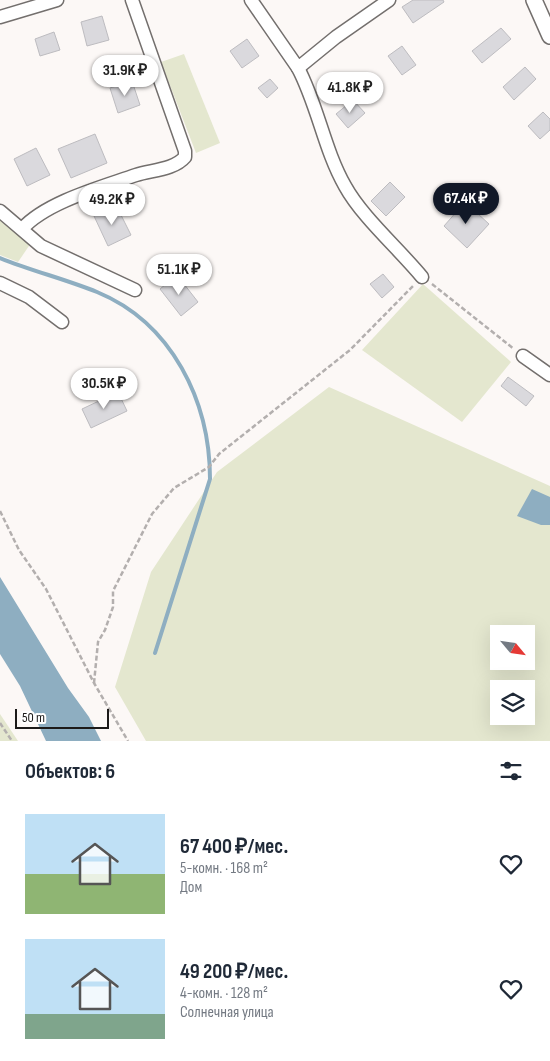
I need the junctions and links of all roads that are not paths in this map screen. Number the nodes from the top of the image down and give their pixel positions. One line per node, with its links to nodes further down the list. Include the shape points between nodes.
1 (57, 0): 6 (street)
2 (132, 0): 10 (street, via 185,157 173,165 58,204)
3 (251, 0): 8 (street)
4 (389, 0): 8 (street)
5 (534, 0): 7 (main road)
6 (0, 17)
7 (550, 36)
8 (298, 68): 11 (street, via 308,86 324,140 346,188)
9 (0, 211): 10 (street)
10 (22, 229): 13 (street, via 41,246)
11 (422, 277)
12 (0, 282): 14 (street, via 29,296)
13 (135, 290)
14 (62, 322)
15 (523, 356): 16 (street)
16 (550, 375)

